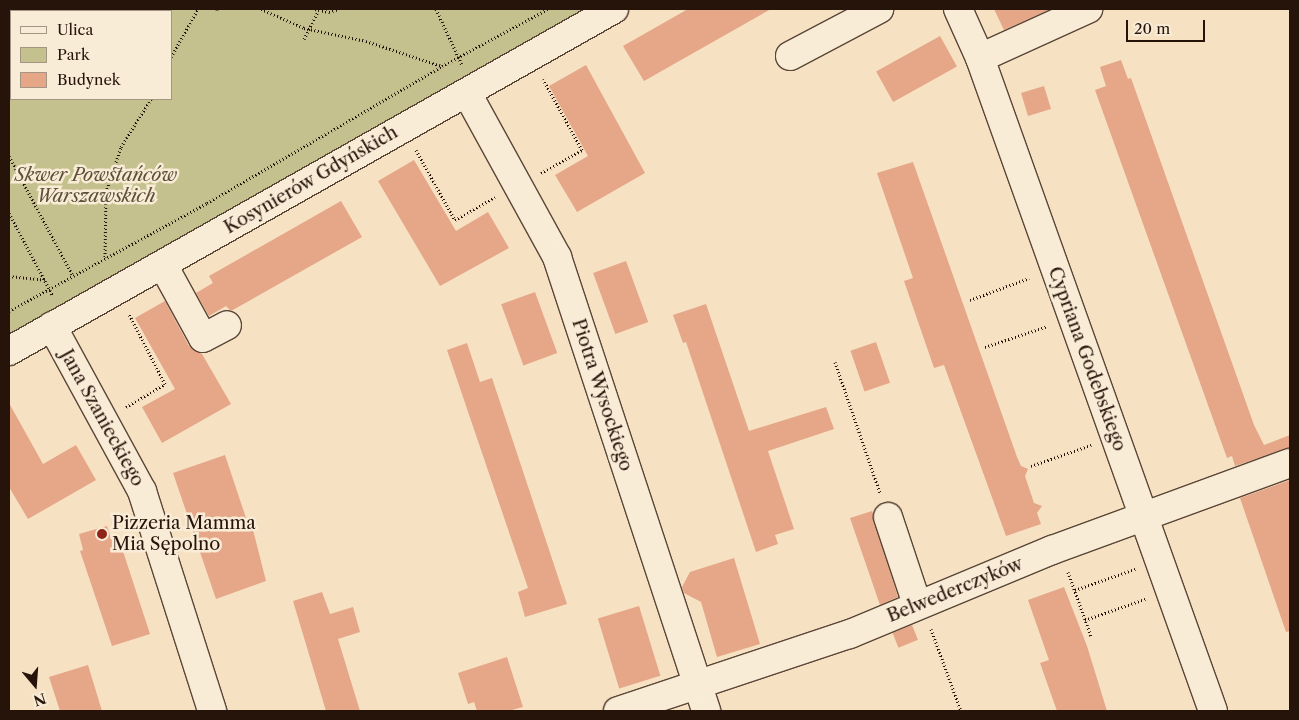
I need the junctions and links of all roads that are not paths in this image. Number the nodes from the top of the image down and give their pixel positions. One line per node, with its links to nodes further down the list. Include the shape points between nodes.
1 (614, 9): 7 (street, Kosynierów Gdyńskich)
2 (879, 9): 5 (street)
3 (958, 9): 6 (street, Cypriana Godebskiego)
4 (1088, 9): 6 (street)
5 (790, 56)
6 (980, 58): 14 (street, Cypriana Godebskiego)
7 (467, 93): 8 (street, Kosynierów Gdyńskich); 16 (street, Piotra Wysockiego, via 557,257)
8 (163, 264): 9 (street, Kosynierów Gdyńskich); 10 (street, via 203,338)
9 (59, 323): 11 (street, Kosynierów Gdyńskich); 17 (street, Jana Szanieckiego, via 142,490)
10 (227, 325)
11 (9, 351)
12 (1290, 463): 14 (street, Belwederczyków)
13 (888, 517): 15 (street)
14 (1144, 518): 15 (street, Belwederczyków); 19 (street, Cypriana Godebskiego)
15 (918, 603): 16 (street, Belwederczyków)
16 (702, 699): 18 (street, Belwederczyków)
17 (212, 711)
18 (618, 711)
19 (1212, 711)

